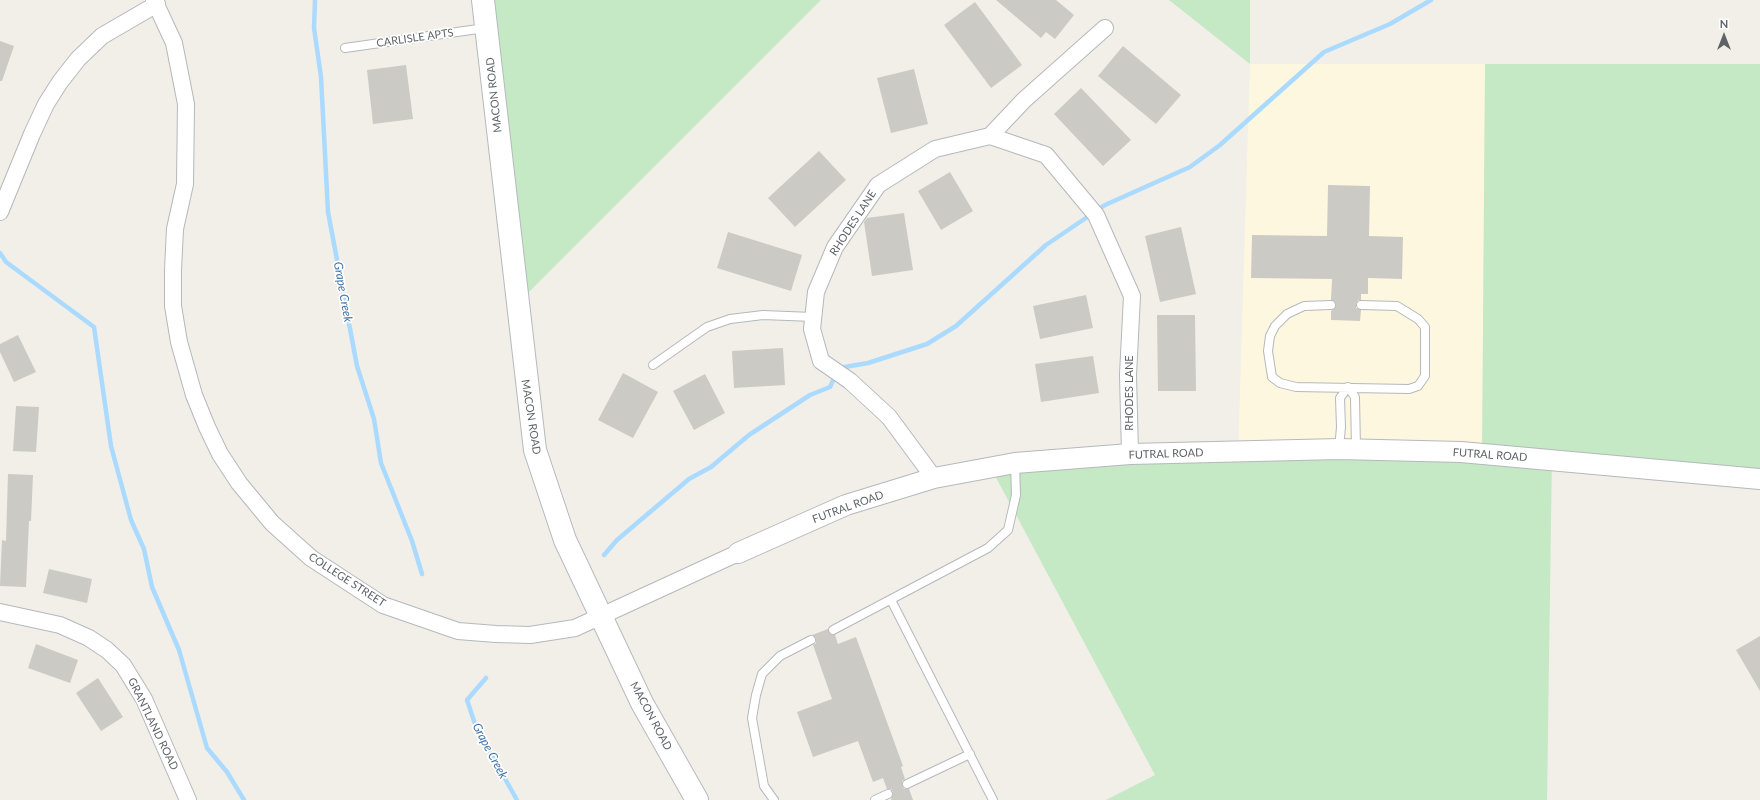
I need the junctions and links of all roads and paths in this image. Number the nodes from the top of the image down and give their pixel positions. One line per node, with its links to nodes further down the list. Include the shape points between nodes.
1 (483, 0): 3 (main road, MACON ROAD)
2 (155, 2): 7 (street, via 102,36 78,59 60,82 32,134); 21 (street, COLLEGE STREET, via 174,43 186,104 185,184 176,229 173,306 179,342 194,396 207,427 220,454 239,483 272,523 312,558 383,605 458,630 496,634 530,635 556,632 575,628)
3 (486, 27): 5 (lane, CARLISLE APTS); 21 (main road, MACON ROAD, via 534,450 565,540)
4 (1105, 28): 6 (street, via 1024,100)
5 (345, 48)
6 (990, 136): 10 (street, RHODES LANE, via 935,149 878,185 835,247 816,292); 14 (street, RHODES LANE, via 1046,155 1096,215 1129,289 1132,296 1128,376)
7 (0, 212)
8 (1331, 305): 12 (lane, via 1304,306 1287,314 1275,326 1270,336 1269,365 1272,377 1280,383 1296,387)
9 (1361, 305): 12 (lane, via 1397,306 1425,327 1425,376 1418,386 1409,389)
10 (813, 317): 11 (lane, via 763,315 730,319 707,327); 16 (street, RHODES LANE, via 812,329 821,361 850,381 889,417)
11 (653, 365)
12 (1348, 387): 13 (lane, via 1355,397); 13 (lane, via 1340,398 1341,427)
13 (1347, 449): 14 (street, FUTRAL ROAD); 17 (street, FUTRAL ROAD, via 1487,454)
14 (1130, 454): 15 (street, FUTRAL ROAD)
15 (1016, 463): 16 (street, FUTRAL ROAD); 19 (lane, via 1016,495 1008,530 988,548)
16 (934, 478): 18 (street, FUTRAL ROAD, via 846,506)
17 (1760, 479)
18 (738, 553): 21 (street, FUTRAL ROAD)
19 (891, 600): 22 (lane); 24 (lane)
20 (0, 612): 27 (street, GRANTLAND ROAD, via 60,625 90,638 124,665 144,699)
21 (601, 617): 28 (main road, MACON ROAD, via 642,703)
22 (833, 630)
23 (811, 640): 29 (lane, via 780,656 762,674 756,695 752,718 764,786)
24 (970, 754): 25 (lane); 31 (lane)
25 (907, 784)
26 (888, 794): 30 (lane)
27 (188, 800)
28 (697, 800)
29 (774, 800)
30 (875, 800)
31 (993, 800)

